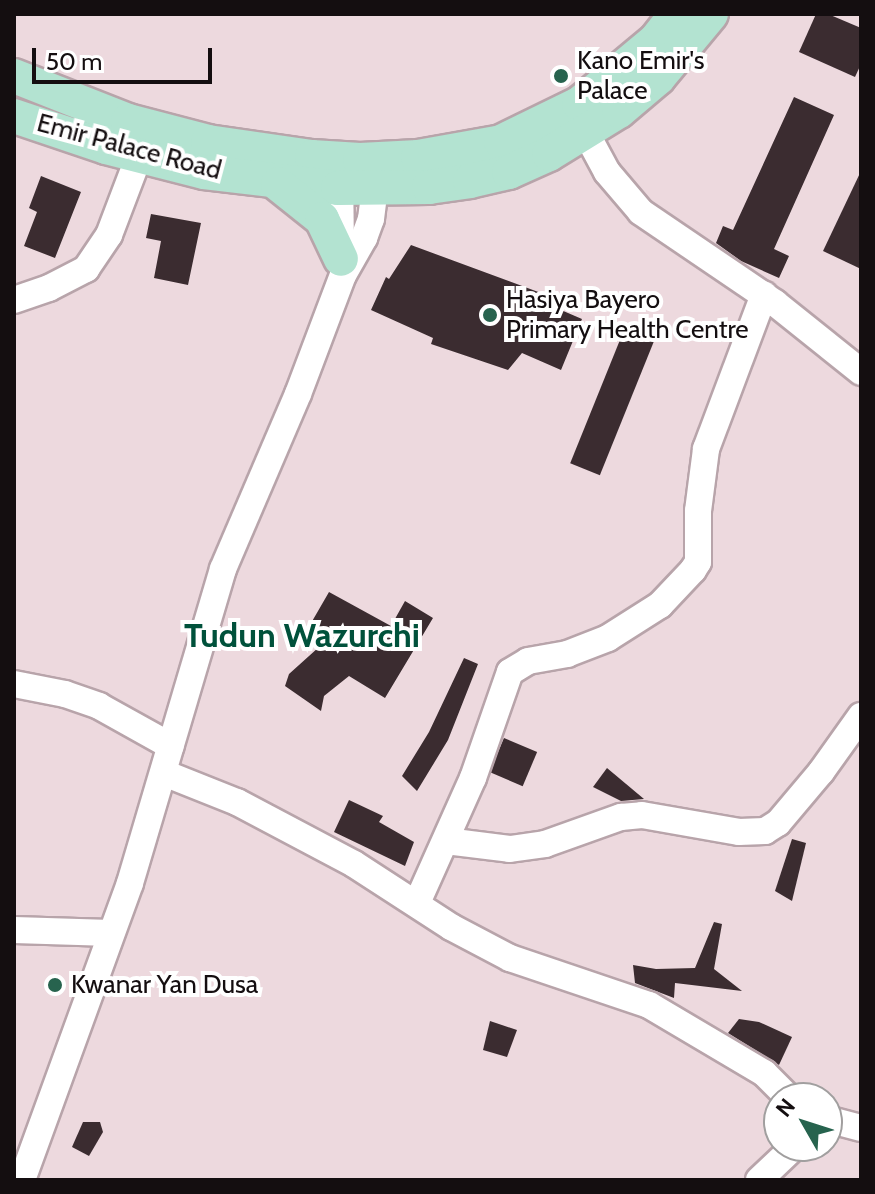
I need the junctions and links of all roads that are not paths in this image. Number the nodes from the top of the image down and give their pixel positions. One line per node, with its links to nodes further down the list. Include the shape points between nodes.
1 (676, 14): 8 (main road, Emir Palace Road, via 617,75 542,124 501,142)
2 (711, 14): 5 (main road, Emir Palace Road, via 658,78)
3 (14, 76): 7 (main road, Emir Palace Road, via 162,130)
4 (14, 116): 6 (main road, Emir Palace Road)
5 (586, 133): 8 (main road, Emir Palace Road, via 509,172 429,187); 11 (street, via 607,172 641,212)
6 (139, 156): 9 (main road, Emir Palace Road); 12 (street, via 109,235 86,269)
7 (340, 174): 8 (main road, Emir Palace Road); 9 (main road, Emir Palace Road); 10 (street)
8 (377, 174): 10 (street, via 364,238)
9 (275, 182): 10 (main road, via 322,219)
10 (342, 267): 16 (street, via 298,394 223,569)
11 (764, 295): 13 (street); 18 (street, via 706,449 698,562 660,605 608,638 567,654 528,661 510,672)
12 (14, 300)
13 (861, 372)
14 (14, 684): 16 (street, via 99,706)
15 (861, 716): 18 (street, via 821,772 765,831 739,832 642,815 510,849)
16 (171, 746): 17 (street)
17 (164, 773): 19 (street, via 237,802); 21 (street)
18 (446, 841): 19 (street)
19 (417, 903): 22 (street, via 510,958 649,1005)
20 (14, 930): 21 (street)
21 (111, 933): 24 (street)
22 (773, 1082)
23 (778, 1162): 25 (street)
24 (22, 1180)
25 (759, 1180)

